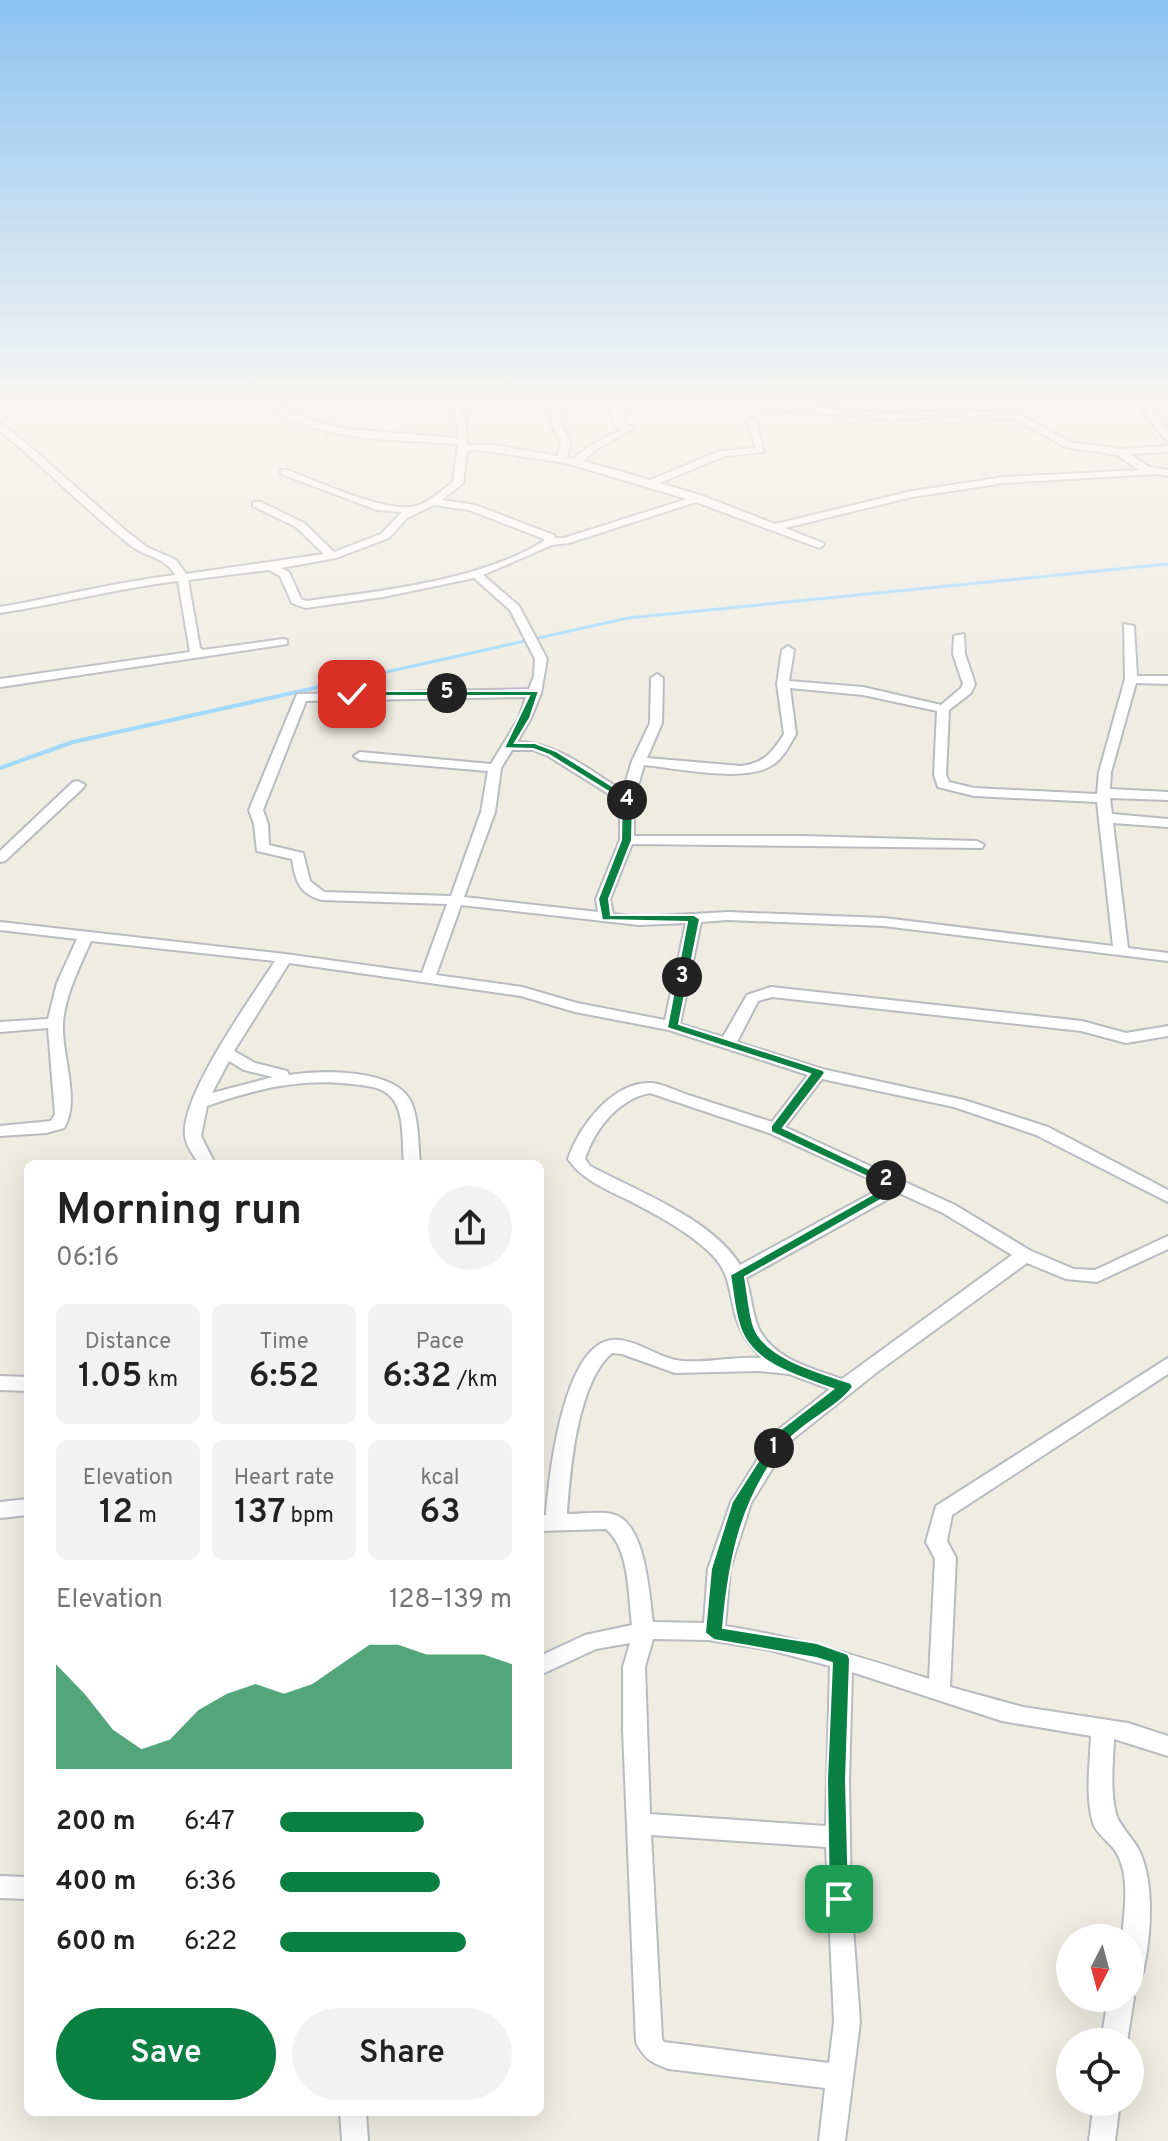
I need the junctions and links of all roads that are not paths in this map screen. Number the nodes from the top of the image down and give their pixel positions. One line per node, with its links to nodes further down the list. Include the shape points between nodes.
1 (85, 503): 16 (street, via 147,553 174,562)
2 (367, 503): 9 (street)
3 (430, 503): 9 (street)
4 (440, 503): 11 (street, via 471,507 528,527 550,537)
5 (684, 503): 11 (street)
6 (711, 503): 10 (street)
7 (876, 503): 10 (street)
8 (257, 504): 13 (street, via 300,525)
9 (413, 509): 13 (street, via 385,536)
10 (773, 528): 12 (street)
11 (549, 542): 15 (street)
12 (819, 545)
13 (332, 556): 14 (street)
14 (270, 567): 15 (street, via 285,574 296,601 305,605); 16 (street)
15 (476, 574): 28 (street, via 515,608 526,628 541,659)
16 (184, 578): 17 (street); 22 (street)
17 (0, 610)
18 (1128, 626): 24 (street)
19 (960, 636): 29 (street, via 959,654 969,684)
20 (283, 642): 22 (street)
21 (788, 650): 27 (street)
22 (194, 654): 26 (street)
23 (657, 678): 32 (street, via 656,723)
24 (1131, 679): 25 (street); 35 (street)
25 (1168, 680)
26 (0, 683)
27 (783, 684): 29 (street, via 863,691); 32 (street, via 790,734 767,765 715,770)
28 (535, 693): 30 (street); 43 (street, via 328,694 301,697 296,703 256,810 262,848 298,856 303,886 310,893)
29 (943, 709): 35 (street, via 943,784 974,792)
30 (508, 746): 33 (street); 37 (street, via 535,746 553,753)
31 (360, 756): 33 (street)
32 (638, 761): 37 (street)
33 (495, 768): 43 (street, via 488,812)
34 (78, 785): 42 (street)
35 (1103, 795): 36 (street); 38 (street)
36 (1168, 796)
37 (627, 799): 40 (street)
38 (1106, 818): 39 (street); 48 (street)
39 (1168, 823)
40 (627, 840): 41 (street, via 770,837); 44 (street, via 603,899)
41 (977, 845)
42 (0, 858)
43 (456, 900): 44 (street); 51 (street)
44 (606, 918): 45 (street)
45 (694, 919): 48 (street, via 884,922); 53 (street)
46 (0, 926): 47 (street)
47 (86, 936): 50 (street); 52 (street, via 65,983)
48 (1121, 949): 49 (street)
49 (1168, 957)
50 (285, 958): 51 (street); 57 (street)
51 (427, 980): 53 (street, via 522,992)
52 (55, 1023): 54 (street); 62 (street, via 63,1114 58,1124)
53 (672, 1026): 56 (street)
54 (0, 1027)
55 (1168, 1031): 56 (street, via 1126,1038 1082,1026 771,992 752,998)
56 (728, 1043): 58 (street)
57 (226, 1053): 59 (street, via 263,1072); 60 (street)
58 (818, 1073): 61 (street); 66 (street, via 958,1103 1042,1131)
59 (294, 1076): 60 (street); 64 (street, via 324,1075 390,1087 403,1100)
60 (200, 1103): 63 (street, via 193,1136)
61 (775, 1129): 65 (street); 69 (street, via 643,1088 595,1120 580,1141 576,1159 584,1170 698,1234 726,1257)
62 (0, 1131)
63 (205, 1160)
64 (411, 1160)
65 (898, 1186): 68 (street, via 949,1209); 69 (street)
66 (1168, 1197)
67 (1168, 1242): 68 (street, via 1093,1278)
68 (1025, 1255): 74 (street)
69 (737, 1275): 71 (street, via 746,1326 756,1345)
70 (1168, 1365): 82 (street, via 943,1511 936,1542 946,1558)
71 (791, 1368): 74 (street); 77 (street, via 750,1364 690,1369 605,1348 587,1373 573,1414)
72 (0, 1383): 73 (street)
73 (24, 1384)
74 (845, 1387): 79 (street, via 781,1438 741,1502 719,1569)
75 (24, 1507): 76 (street)
76 (0, 1510)
77 (548, 1522): 78 (street, via 610,1521 621,1530 632,1551)
78 (644, 1631): 79 (street); 81 (street, via 567,1648); 85 (street, via 634,1667)
79 (714, 1633): 80 (street)
80 (841, 1659): 82 (street); 86 (street)
81 (544, 1663)
82 (939, 1691): 83 (street, via 1003,1712)
83 (1103, 1729): 84 (street); 89 (street, via 1105,1823 1121,1836 1137,1874)
84 (1168, 1746)
85 (639, 1824): 86 (street); 90 (street, via 649,2042 655,2051)
86 (838, 1837): 90 (street, via 847,2022)
87 (0, 1887): 88 (street)
88 (24, 1888)
89 (1137, 1924)
90 (840, 2077): 94 (street)
91 (353, 2116): 93 (street)
92 (1105, 2116): 95 (street)
93 (355, 2141)
94 (832, 2141)
95 (1102, 2141)

